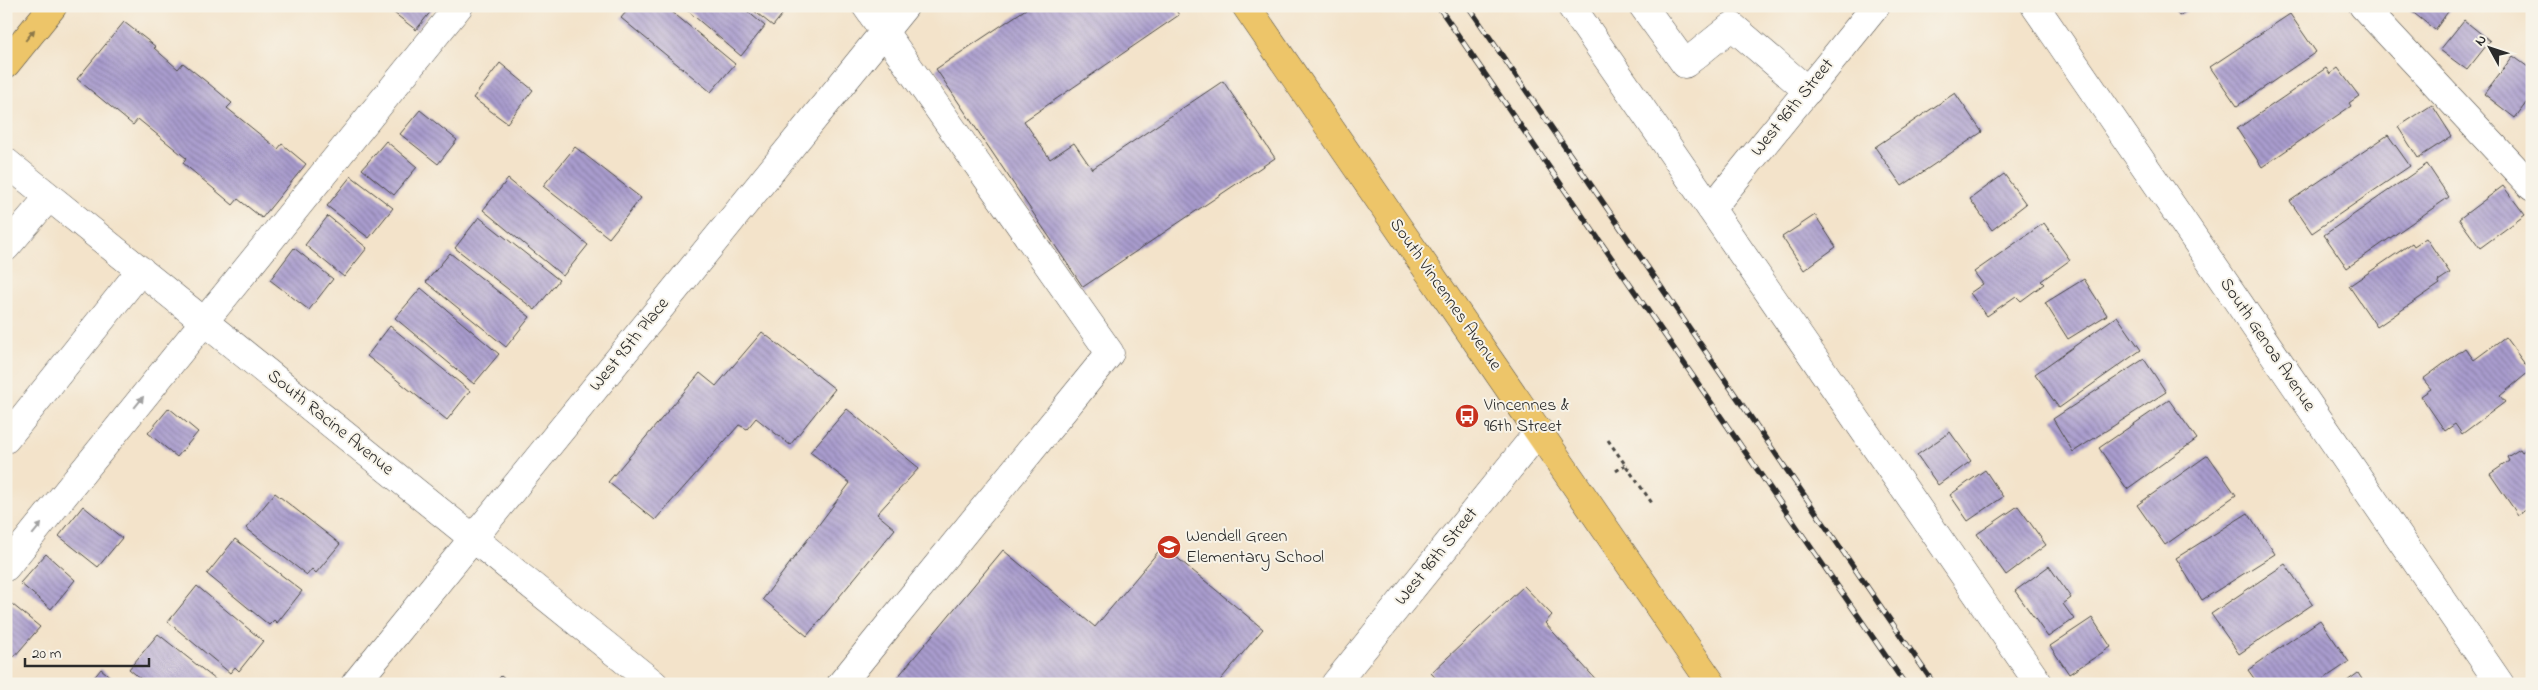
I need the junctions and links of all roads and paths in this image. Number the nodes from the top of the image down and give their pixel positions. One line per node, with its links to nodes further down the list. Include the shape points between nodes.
1 (53, 6): 13 (main road, one-way to 1)
2 (459, 6): 21 (street)
3 (866, 6): 12 (street)
4 (905, 6): 12 (street, West 95th Place)
5 (1246, 6): 22 (main road, South Vincennes Avenue)
6 (1571, 6): 18 (street)
7 (1643, 6): 11 (street, via 1685,64)
8 (1876, 6): 14 (street, West 96th Street)
9 (2035, 6): 36 (street, South Genoa Avenue)
10 (2363, 6): 16 (street)
11 (1737, 16): 14 (street)
12 (884, 32): 28 (street, West 95th Place); 33 (street, via 1110,353)
13 (6, 64)
14 (1808, 90): 18 (street, West 96th Street)
15 (6, 162): 17 (street, South Racine Avenue)
16 (2532, 187)
17 (49, 197): 19 (street); 20 (street, South Racine Avenue)
18 (1711, 209): 35 (street)
19 (6, 247)
20 (141, 270): 21 (street, South Racine Avenue); 23 (street)
21 (204, 322): 28 (street, South Racine Avenue); 29 (street, one-way to 21)
22 (1539, 431): 30 (street, West 96th Street); 34 (main road, South Vincennes Avenue)
23 (6, 439)
24 (1608, 440): 25 (path)
25 (1625, 465): 26 (path); 27 (path)
26 (1616, 471)
27 (1652, 503)
28 (473, 539): 31 (street, West 95th Place); 32 (street, South Racine Avenue)
29 (6, 567)
30 (1339, 682)
31 (355, 684)
32 (654, 684)
33 (841, 684)
34 (1712, 684)
35 (2039, 684)
36 (2500, 684)

